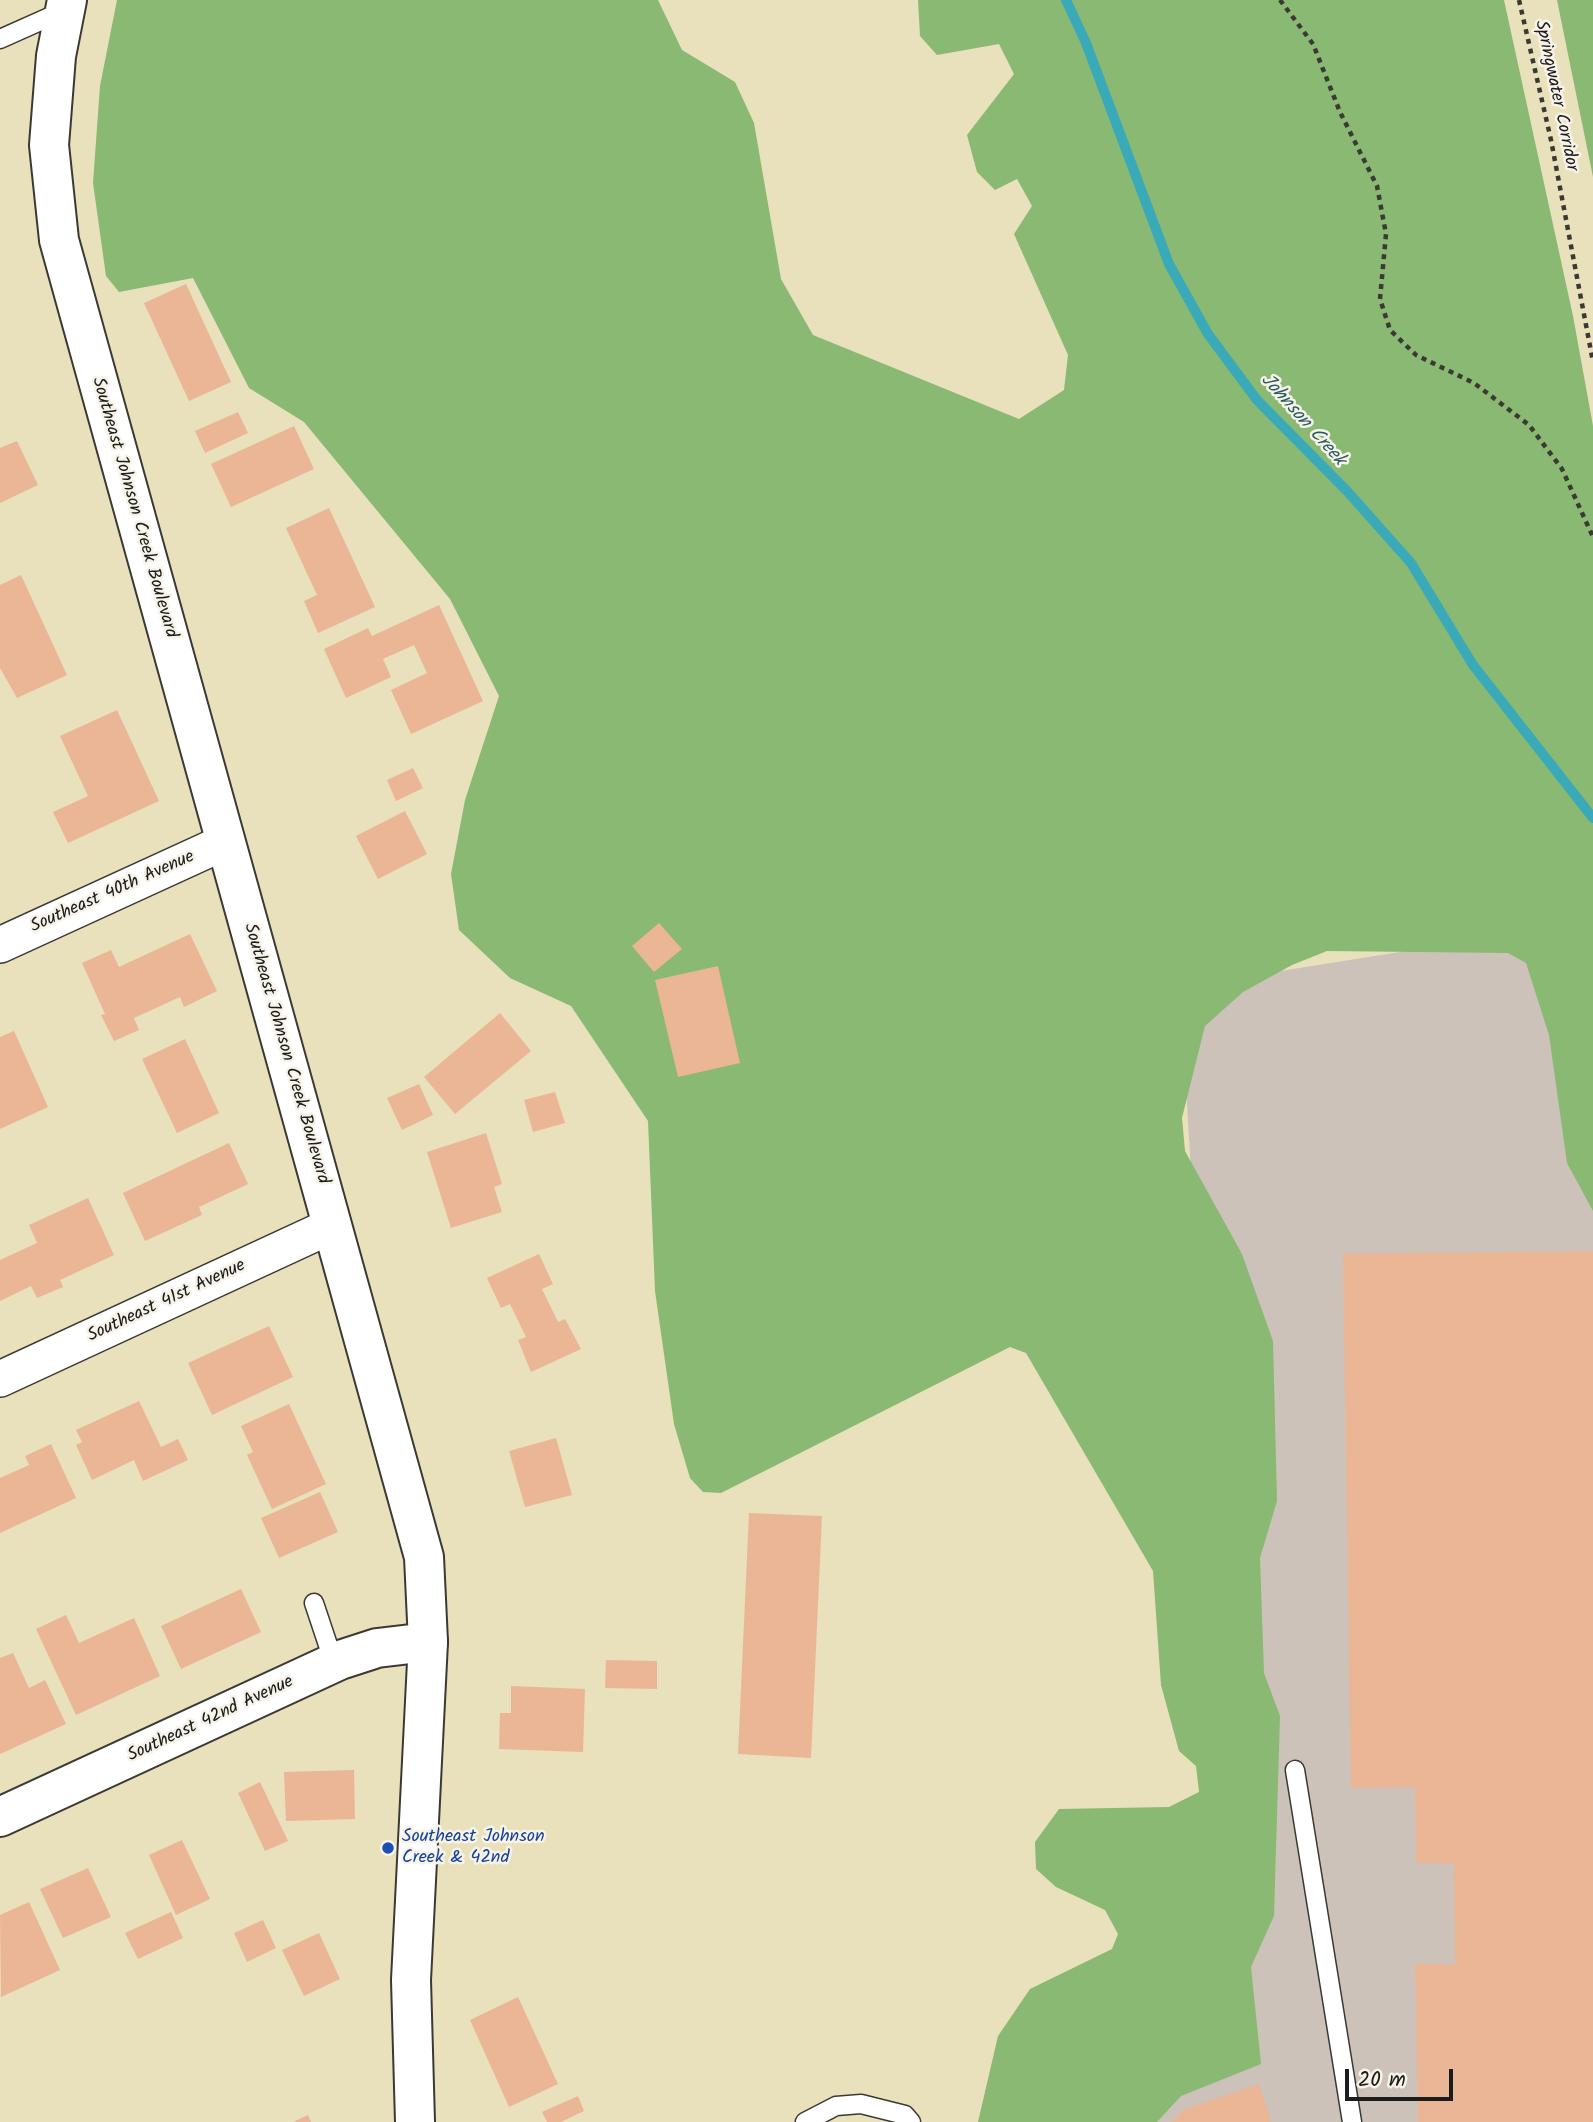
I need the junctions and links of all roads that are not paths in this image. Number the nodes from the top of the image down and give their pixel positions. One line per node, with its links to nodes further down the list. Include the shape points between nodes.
1 (66, 5): 2 (lane); 3 (main road, Southeast Johnson Creek Boulevard, via 56,55 49,145 59,240)
2 (0, 39)
3 (225, 842): 4 (street, Southeast 40th Avenue); 5 (main road, Southeast Johnson Creek Boulevard)
4 (0, 945)
5 (333, 1225): 6 (street, Southeast 41st Avenue); 8 (main road, Southeast Johnson Creek Boulevard, via 421,1545)
6 (0, 1379)
7 (314, 1603): 9 (lane)
8 (428, 1642): 9 (main road, Southeast 42nd Avenue, via 377,1648); 12 (main road, Southeast Johnson Creek Boulevard, via 411,1980)
9 (334, 1663): 11 (main road, Southeast 42nd Avenue)
10 (1295, 1770): 15 (lane)
11 (0, 1818)
12 (415, 2122)
13 (804, 2122): 14 (lane, via 836,2105 861,2104 905,2115)
14 (911, 2122)
15 (1352, 2122)

